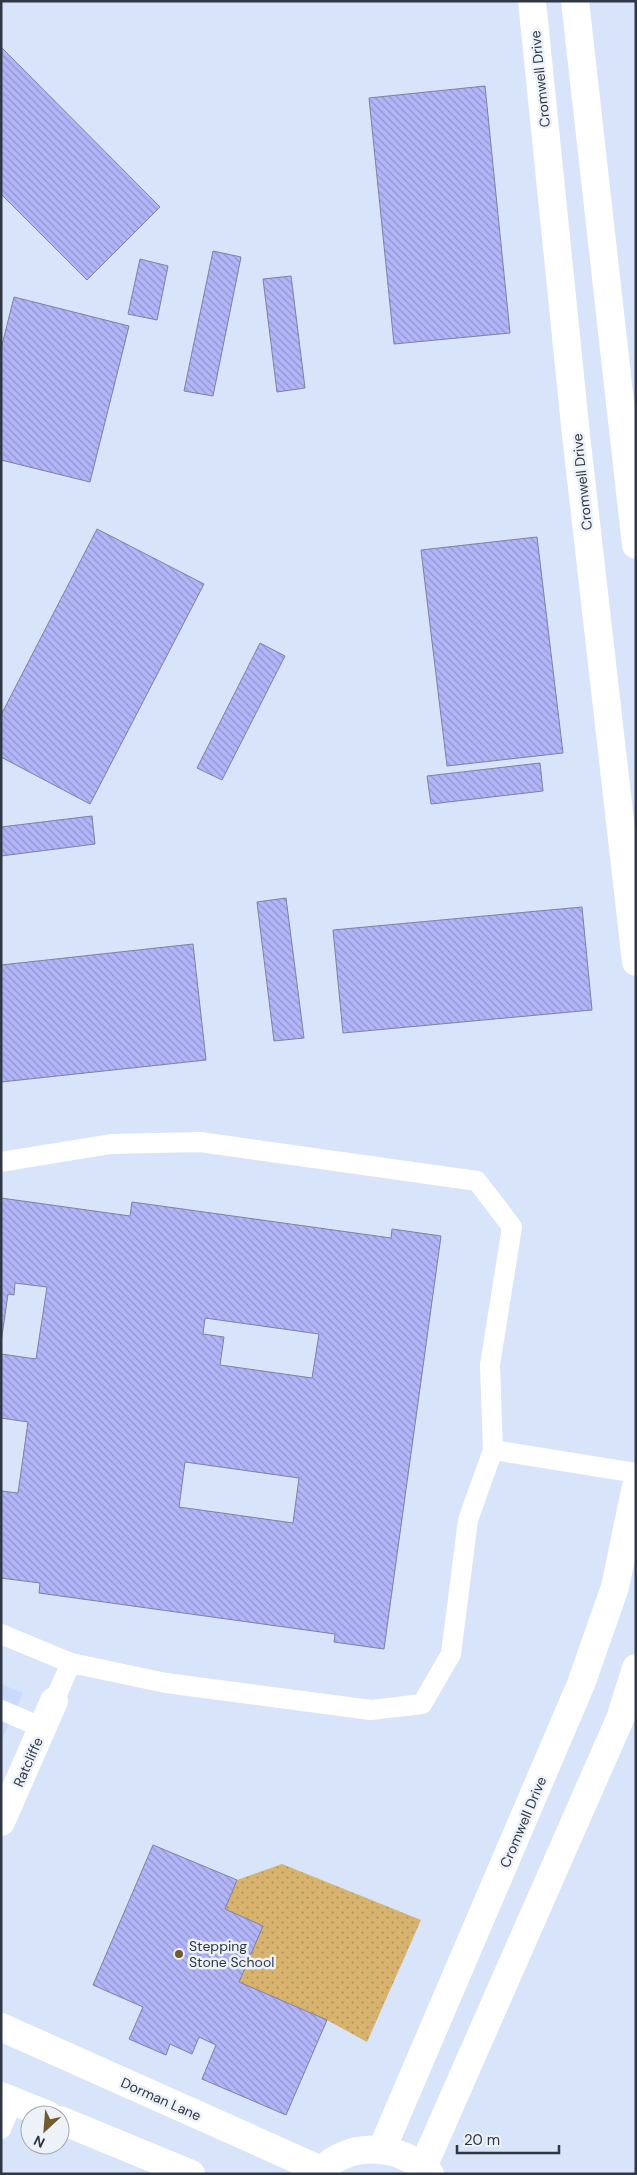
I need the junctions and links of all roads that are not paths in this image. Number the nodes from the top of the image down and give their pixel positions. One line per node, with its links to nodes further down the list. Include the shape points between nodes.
1 (532, 1): 5 (street, Cromwell Drive, via 576,435)
2 (575, 1): 3 (street)
3 (629, 428): 4 (street)
4 (636, 545)
5 (636, 962)
6 (1, 1162): 7 (lane, via 111,1144 200,1142 477,1182 512,1227 490,1365)
7 (493, 1450): 8 (lane); 11 (lane, via 468,1520 451,1654 422,1704 371,1710 166,1683)
8 (636, 1473)
9 (634, 1500): 22 (street, Cromwell Drive, via 615,1587 582,1684)
10 (1, 1634): 11 (lane)
11 (71, 1663): 13 (lane)
12 (636, 1668): 23 (street, via 620,1719)
13 (54, 1701): 15 (street, Ratcliffe)
14 (1, 1710): 15 (lane)
15 (43, 1728): 16 (street, Ratcliffe)
16 (3, 1811)
17 (1, 2027): 24 (street, Dorman Lane)
18 (7, 2098): 19 (street); 21 (lane)
19 (24, 2105)
20 (70, 2124): 25 (street)
21 (1, 2129)
22 (382, 2149): 23 (street, via 395,2152); 24 (street, via 356,2151 331,2162)
23 (426, 2170)
24 (319, 2172)
25 (191, 2174)

